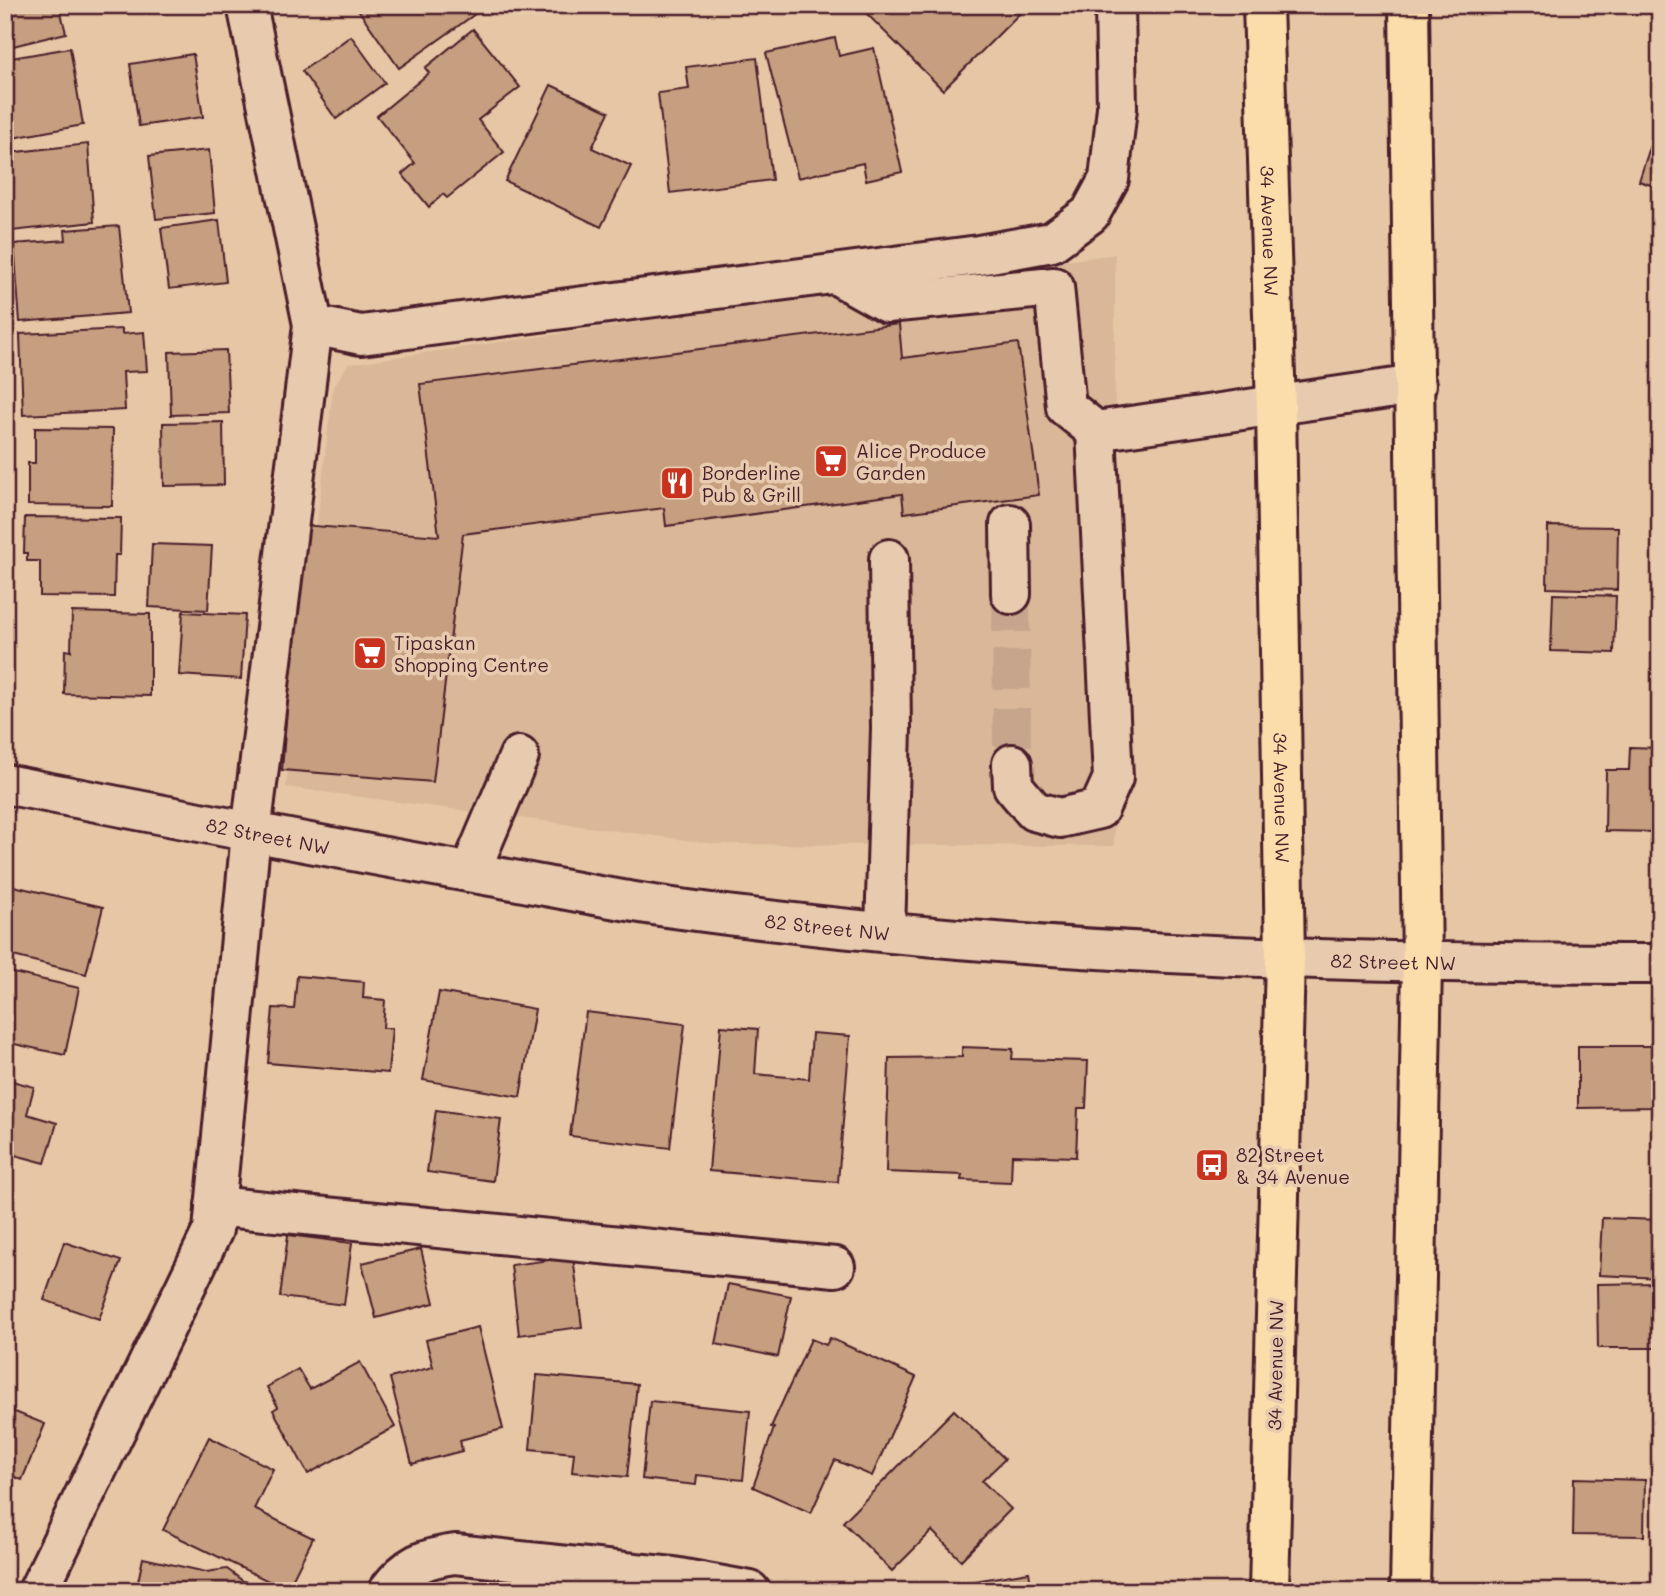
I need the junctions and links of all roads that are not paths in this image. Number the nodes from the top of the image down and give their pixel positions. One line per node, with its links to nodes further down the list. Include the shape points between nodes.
1 (247, 5): 6 (street)
2 (1115, 5): 5 (street, via 1116,107 1109,179 1090,214 1052,242)
3 (1263, 5): 8 (main road, 34 Avenue NW)
4 (1409, 5): 7 (main road)
5 (835, 274): 6 (street, via 361,335); 9 (street, via 887,303 1054,287 1066,407)
6 (313, 325): 16 (street)
7 (1416, 385): 8 (street); 20 (main road)
8 (1276, 407): 9 (street); 19 (main road, 34 Avenue NW)
9 (1096, 431): 14 (street, via 1112,778 1099,809 1060,818 1034,811 1013,786)
10 (1010, 524): 12 (street)
11 (890, 559): 18 (street)
12 (1011, 594)
13 (519, 756): 17 (street)
14 (1012, 764)
15 (5, 784): 16 (street, 82 Street NW)
16 (251, 833): 17 (street, 82 Street NW); 22 (street)
17 (470, 872): 18 (street, 82 Street NW, via 679,909)
18 (885, 932): 19 (street, 82 Street NW)
19 (1285, 959): 20 (street, 82 Street NW); 27 (main road, 34 Avenue NW)
20 (1422, 964): 21 (street, 82 Street NW); 28 (main road)
21 (1660, 964)
22 (215, 1206): 23 (street); 24 (street, via 213,1230)
23 (835, 1267)
24 (38, 1591)
25 (388, 1591): 26 (street, via 407,1567 427,1557 455,1554 673,1577)
26 (750, 1591)
27 (1269, 1591)
28 (1410, 1591)

